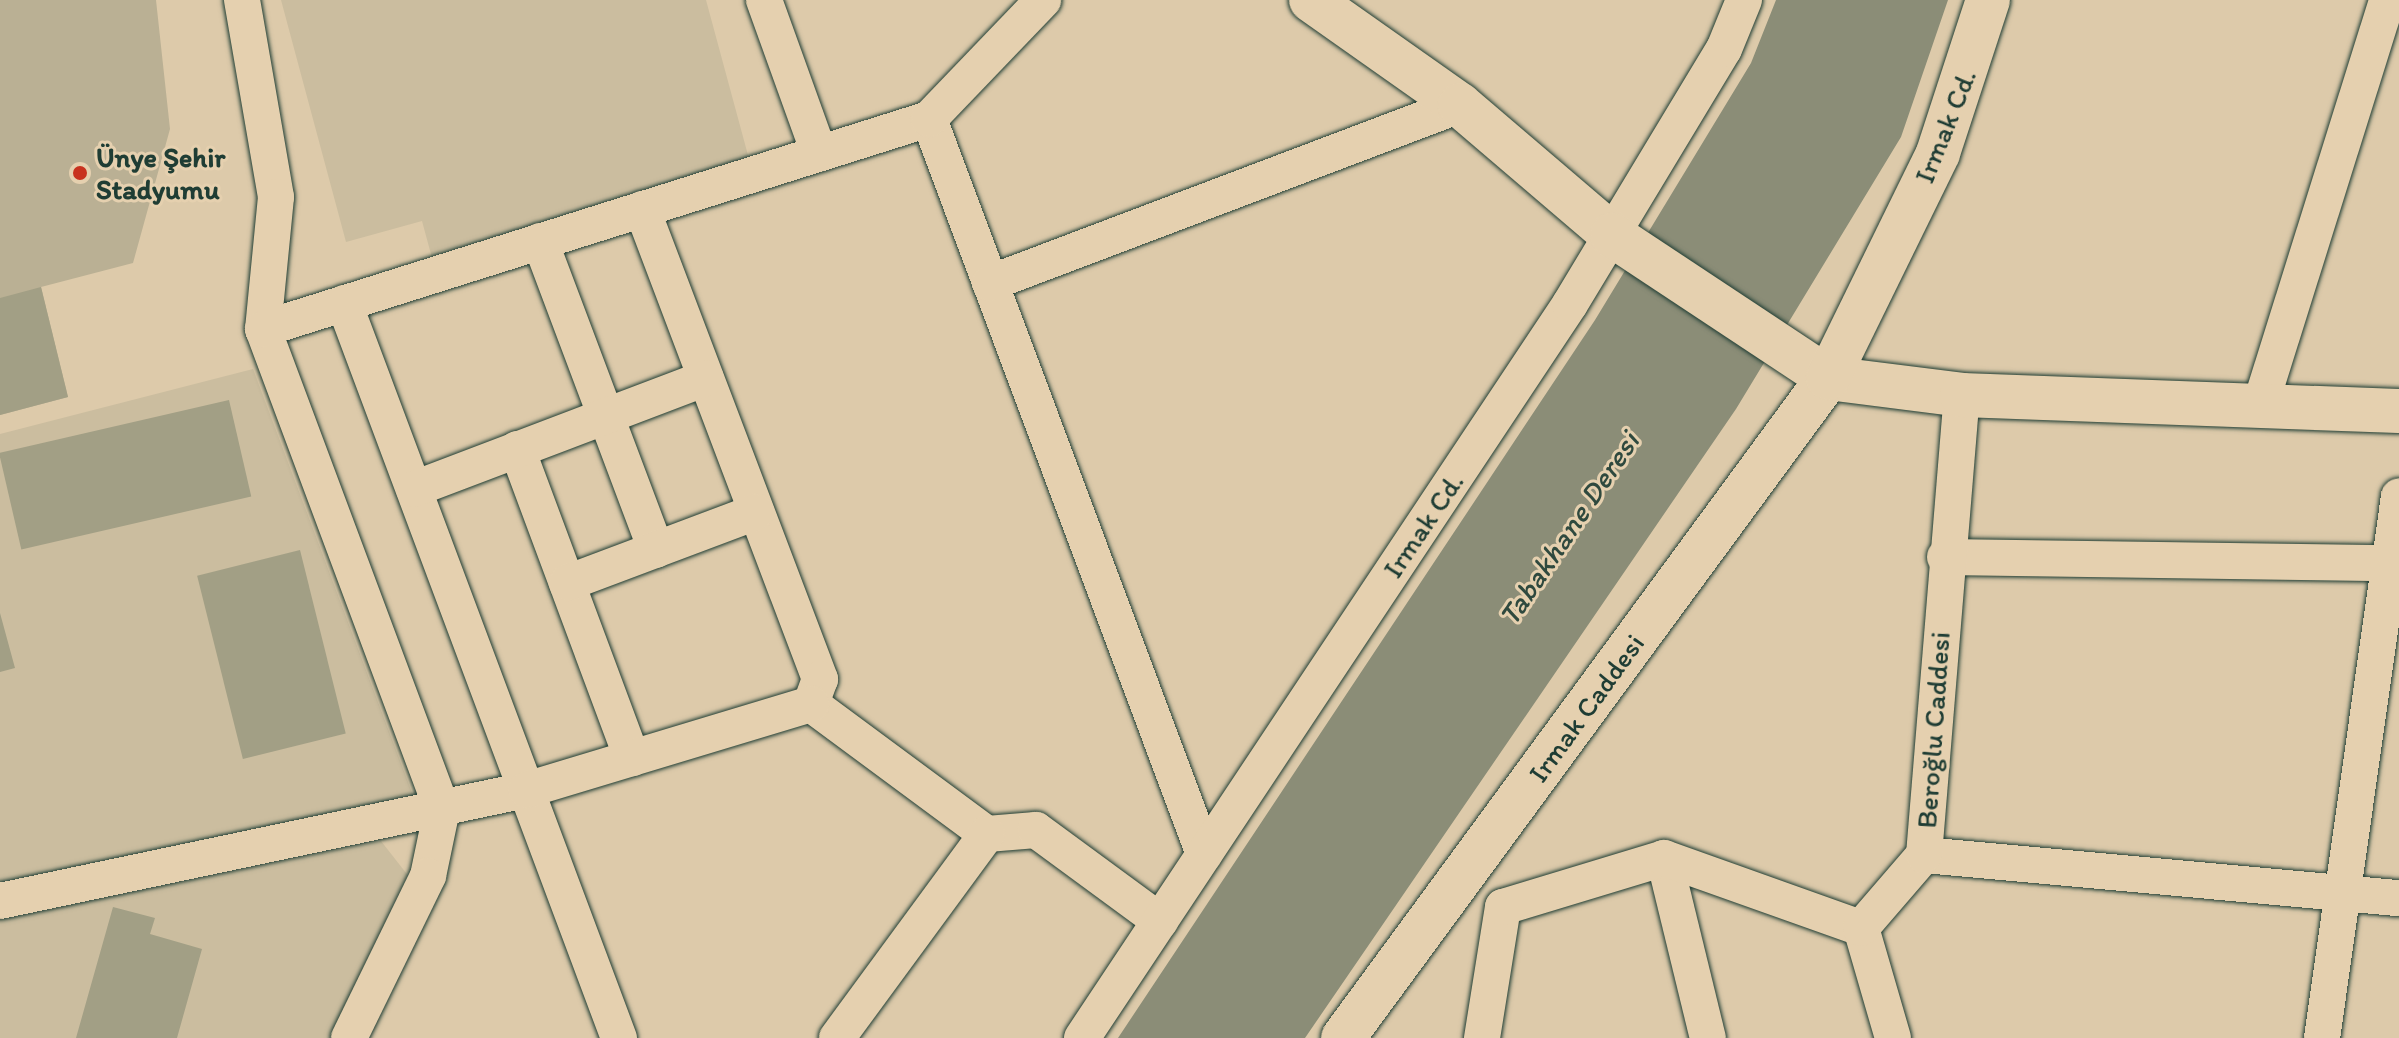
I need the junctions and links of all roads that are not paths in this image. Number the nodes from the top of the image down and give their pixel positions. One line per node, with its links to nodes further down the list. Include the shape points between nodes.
1 (242, 0): 16 (street, via 276,197)
2 (764, 0): 10 (street)
3 (1043, 0): 9 (street)
4 (1311, 0): 8 (street)
5 (1744, 0): 13 (street, Irmak Cd., via 1724,49)
6 (1988, 0): 17 (street, Irmak Cd., via 1938,153)
7 (2387, 0): 20 (street)
8 (1460, 105): 13 (street); 14 (street)
9 (929, 119): 10 (street); 14 (street)
10 (819, 153): 11 (street)
11 (642, 209): 12 (street); 18 (street)
12 (540, 241): 15 (street); 22 (street)
13 (1622, 241): 17 (street); 36 (street, Irmak Cd.)
14 (990, 283): 36 (street)
15 (344, 303): 16 (street); 24 (street)
16 (263, 329): 34 (street)
17 (1816, 369): 19 (street); 48 (street, Irmak Caddesi)
18 (706, 378): 22 (street); 26 (street)
19 (1962, 395): 20 (street); 28 (street, Beroğlu Caddesi)
20 (2260, 406): 21 (street)
21 (2399, 411)
22 (606, 416): 23 (street); 27 (street)
23 (517, 449): 24 (street); 30 (street)
24 (414, 489): 33 (street)
25 (2399, 496): 29 (street)
26 (756, 512): 27 (street); 31 (street, via 820,679)
27 (656, 550): 30 (street)
28 (1945, 557): 29 (street); 37 (street, Beroğlu Caddesi)
29 (2390, 563): 39 (street)
30 (567, 583): 32 (street)
31 (811, 704): 32 (street); 35 (street)
32 (632, 758): 33 (street)
33 (526, 790): 34 (street); 45 (street)
34 (442, 809): 41 (street); 44 (street, via 428,876)
35 (987, 834): 42 (street, via 1036,830); 46 (street)
36 (1204, 854): 42 (street, Irmak Cd.)
37 (1924, 855): 39 (street); 43 (street, Beroğlu Caddesi)
38 (1664, 858): 43 (street); 49 (street, via 1503,907); 50 (street)
39 (2342, 892): 40 (street); 52 (street)
40 (2399, 898)
41 (0, 901)
42 (1160, 921): 47 (street, Irmak Cd.)
43 (1861, 928): 51 (street)
44 (349, 1038)
45 (619, 1038)
46 (837, 1038)
47 (1082, 1038)
48 (1343, 1038)
49 (1482, 1038)
50 (1708, 1038)
51 (1893, 1038)
52 (2322, 1038)

